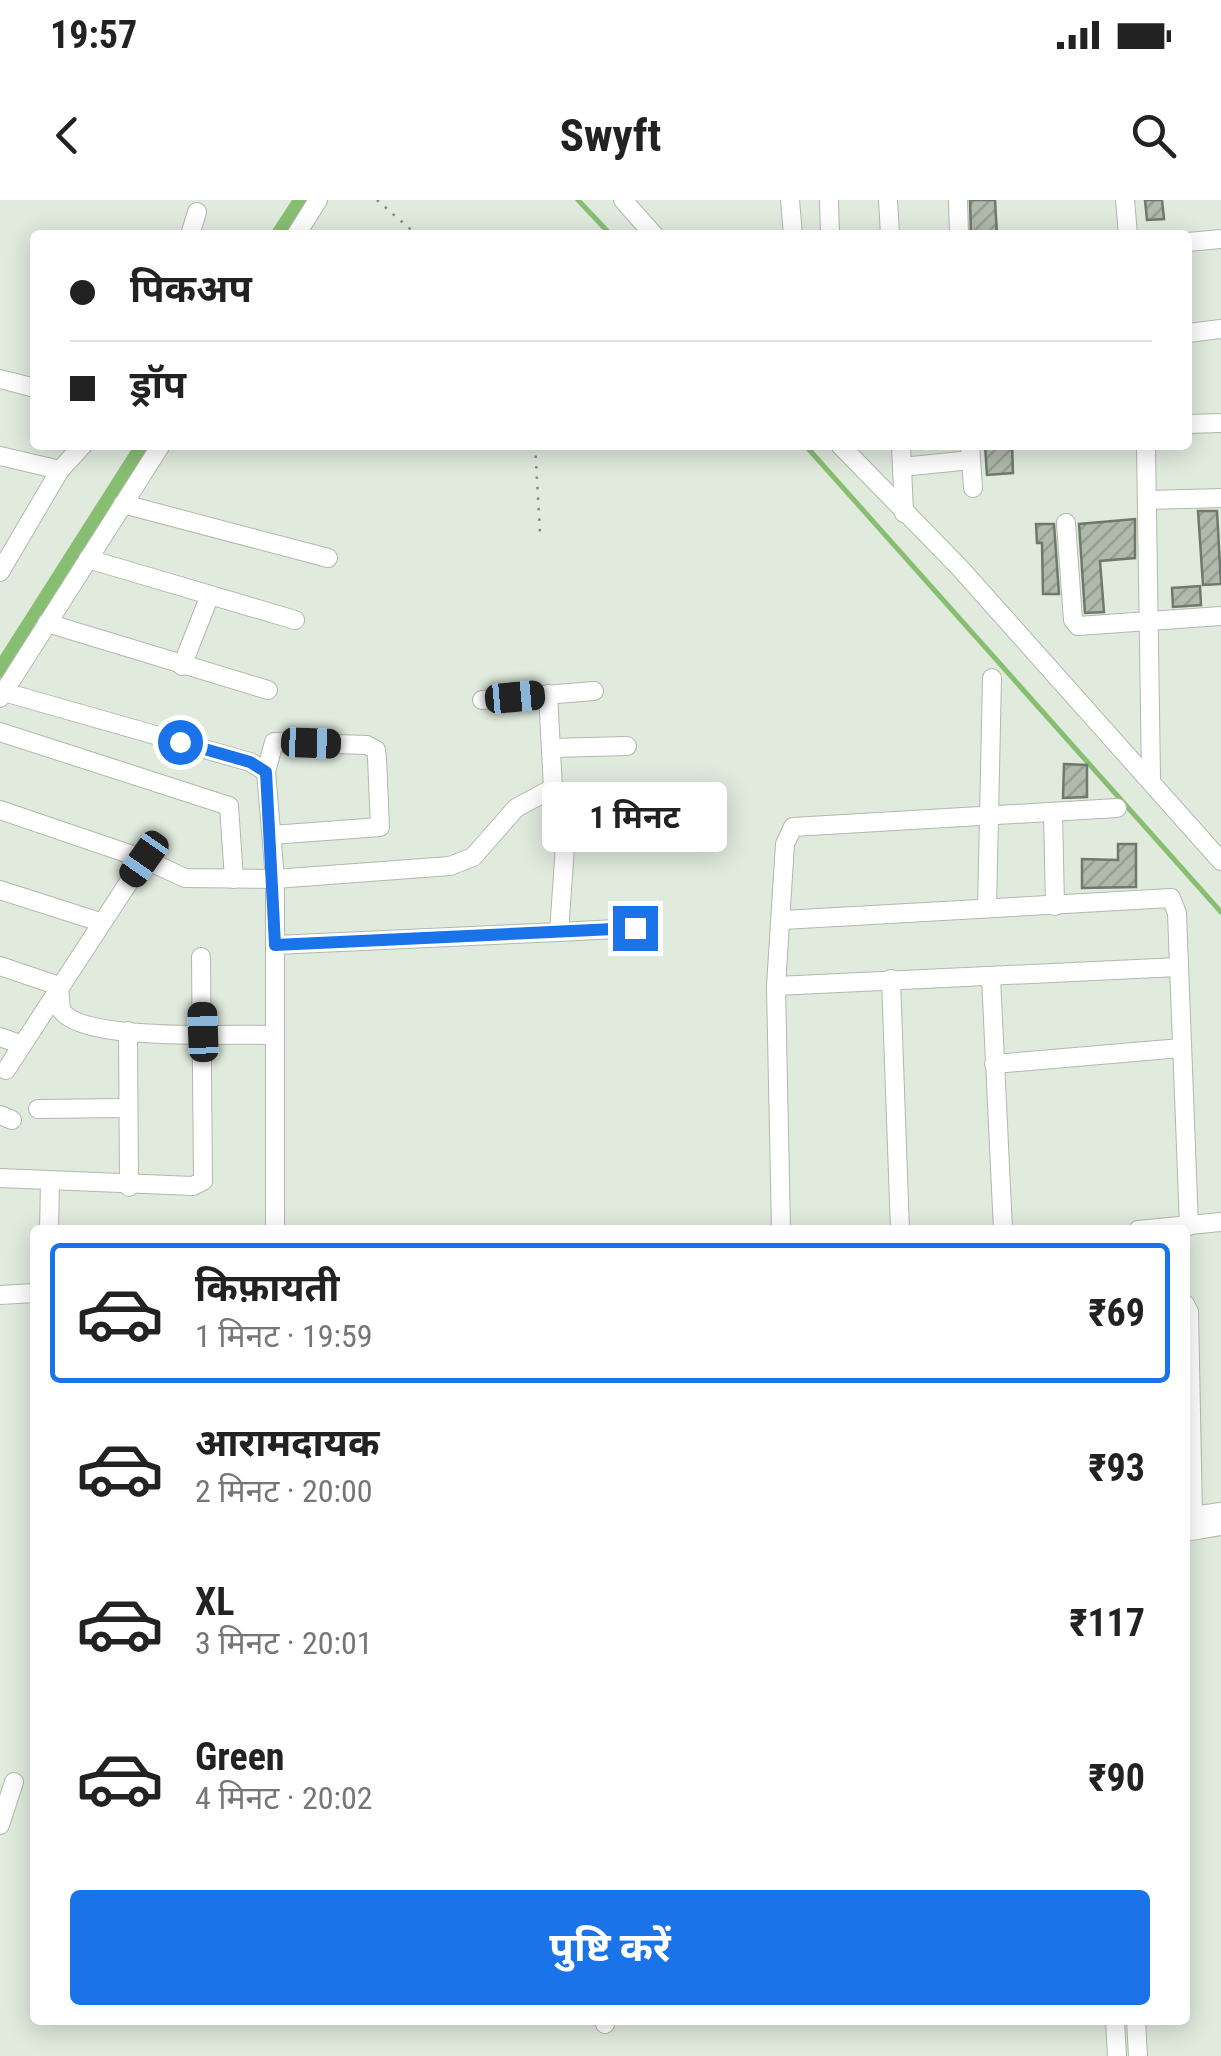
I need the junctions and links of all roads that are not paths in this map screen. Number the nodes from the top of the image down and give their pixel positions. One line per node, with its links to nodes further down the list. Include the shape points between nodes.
1 (318, 200): 10 (street)
2 (622, 200): 11 (street)
3 (790, 200): 12 (street)
4 (829, 200): 13 (street)
5 (888, 200): 14 (street)
6 (958, 200): 15 (street)
7 (1126, 200): 16 (street)
8 (196, 212): 9 (street)
9 (191, 230)
10 (299, 230)
11 (649, 230)
12 (792, 230)
13 (830, 230)
14 (890, 230)
15 (959, 230)
16 (1128, 230)
17 (1221, 240): 18 (street)
18 (1192, 242)
19 (1221, 330): 20 (street)
20 (1192, 333)
21 (0, 379): 22 (street)
22 (30, 387)
23 (1221, 422): 24 (street)
24 (1192, 424)
25 (78, 450): 33 (street)
26 (158, 450): 37 (street)
27 (845, 450): 38 (street)
28 (901, 450): 32 (street)
29 (1146, 450): 36 (street)
30 (971, 452): 32 (street); 34 (street)
31 (0, 456): 33 (street)
32 (902, 467): 38 (street)
33 (60, 470): 40 (street)
34 (973, 488)
35 (1221, 498): 36 (street)
36 (1148, 500): 47 (street)
37 (123, 504): 41 (street); 42 (street)
38 (904, 513): 60 (street)
39 (1066, 522): 47 (street, via 1074,624)
40 (9, 536): 43 (street)
41 (328, 558)
42 (88, 559): 44 (street); 48 (street)
43 (0, 572)
44 (210, 595): 46 (street); 49 (street)
45 (1221, 616): 47 (street)
46 (296, 620)
47 (1151, 620): 60 (street)
48 (48, 623): 49 (street); 54 (street)
49 (182, 666): 51 (street)
50 (992, 678): 65 (street)
51 (268, 690)
52 (594, 691): 53 (street)
53 (548, 694): 55 (street); 58 (street)
54 (2, 695): 59 (street, via 250,762)
55 (482, 700)
56 (0, 732): 69 (street, via 229,806)
57 (627, 746): 58 (street)
58 (551, 748): 61 (street)
59 (266, 772): 66 (street); 66 (street, via 274,742 376,750 380,828)
60 (1151, 778): 68 (street)
61 (552, 788): 70 (street, via 516,808 481,850 460,863); 77 (street, via 566,846)
62 (1117, 808): 64 (street)
63 (0, 810): 67 (street)
64 (1054, 814): 65 (street); 72 (street)
65 (988, 818): 73 (street); 74 (street, via 792,827 785,844)
66 (272, 834): 70 (street)
67 (144, 859): 69 (street, via 186,878); 75 (street)
68 (1221, 862)
69 (234, 879): 70 (street)
70 (275, 879): 78 (street)
71 (0, 890): 75 (street)
72 (1056, 906): 73 (street); 81 (street, via 1171,898)
73 (987, 908): 74 (street)
74 (783, 920): 85 (street)
75 (100, 922): 84 (street)
76 (635, 928): 77 (street)
77 (559, 932): 78 (street)
78 (275, 945): 88 (street)
79 (200, 957): 87 (street)
80 (0, 966): 84 (street)
81 (1178, 967): 82 (street); 91 (street)
82 (990, 977): 83 (street); 92 (street)
83 (892, 979): 85 (street); 103 (street)
84 (60, 986): 86 (street, via 62,1010 74,1023); 90 (street)
85 (776, 986): 102 (street)
86 (128, 1032): 87 (street); 94 (street)
87 (203, 1032): 88 (street); 98 (street, via 203,1182)
88 (274, 1035): 101 (street)
89 (0, 1038): 90 (street)
90 (22, 1045): 93 (street)
91 (1181, 1048): 92 (street); 105 (street)
92 (994, 1064): 104 (street)
93 (6, 1070)
94 (125, 1108): 95 (street); 98 (street)
95 (38, 1109)
96 (0, 1178): 97 (street)
97 (50, 1183): 98 (street); 100 (street)
98 (129, 1187)
99 (1221, 1222): 106 (street)
100 (49, 1225)
101 (275, 1225)
102 (781, 1225)
103 (900, 1225)
104 (1004, 1225)
105 (1189, 1225)
106 (1190, 1226)
107 (30, 1293): 108 (street)
108 (0, 1295)
109 (1221, 1512): 110 (street)
110 (1190, 1521)
111 (1190, 1522): 112 (street)
112 (1221, 1526)
113 (14, 1782): 114 (street)
114 (0, 1825)
115 (1115, 2025): 117 (street)
116 (1136, 2025): 118 (street)
117 (1117, 2056)
118 (1138, 2056)

